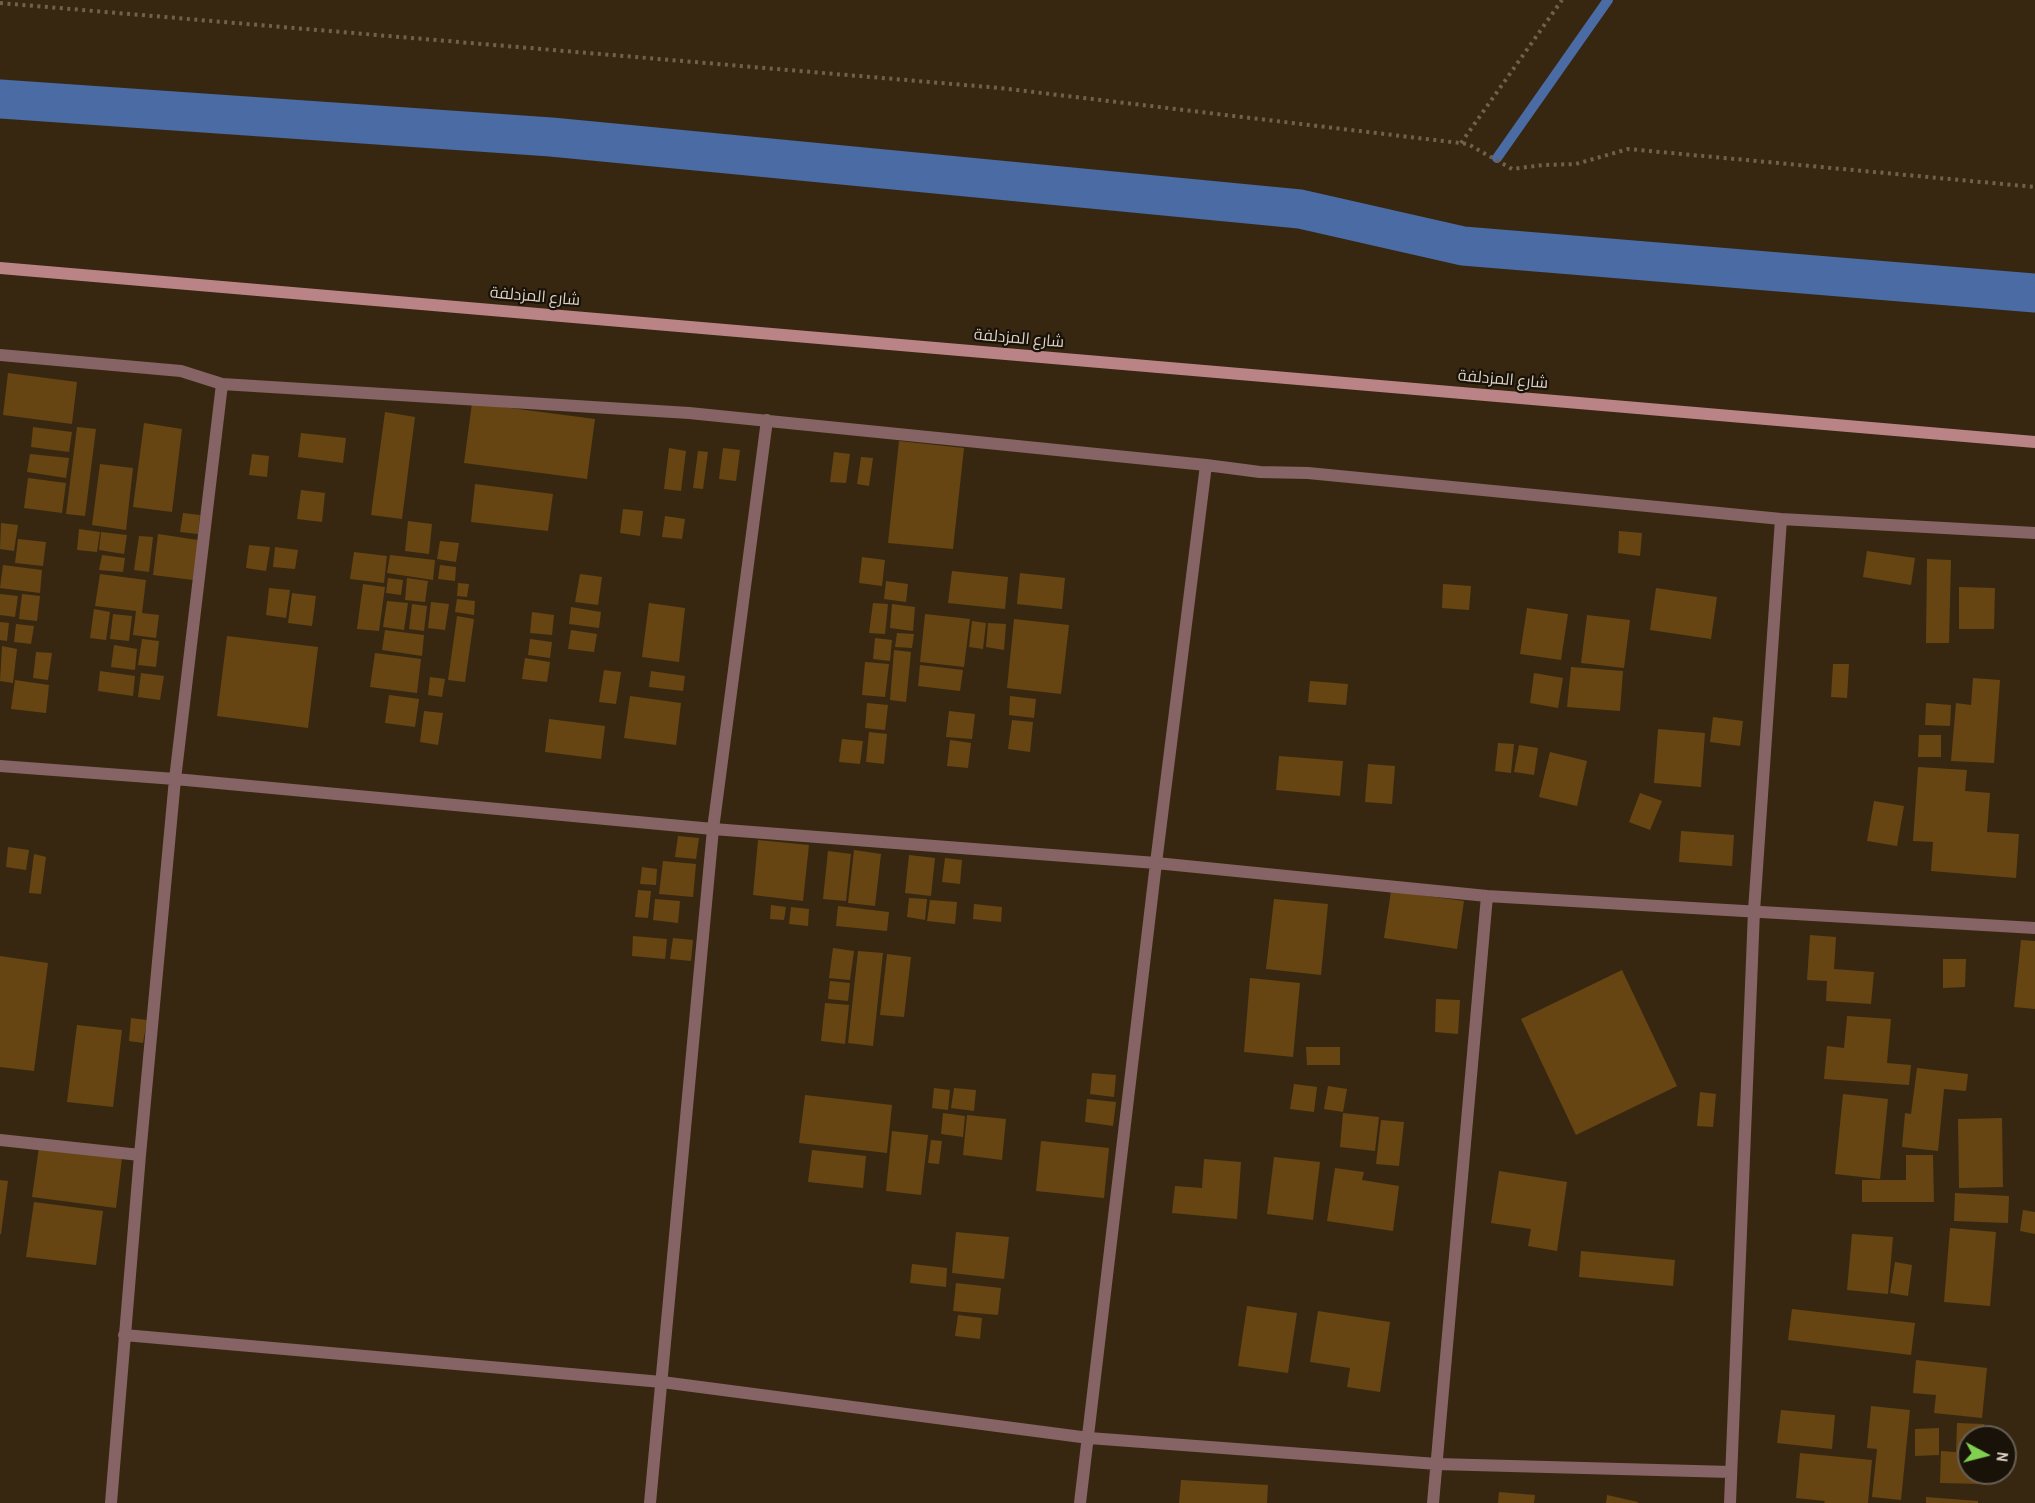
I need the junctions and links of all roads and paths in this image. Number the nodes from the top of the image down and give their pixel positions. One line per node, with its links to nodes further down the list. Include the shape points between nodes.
1 (1562, 0): 3 (path)
2 (0, 3): 3 (path, via 1000,88)
3 (1461, 143): 4 (path, via 1512,169 1576,164 1628,149)
4 (2035, 187)
5 (0, 268): 9 (street, شارع المزدلفة)
6 (0, 355): 7 (street, via 181,371)
7 (222, 384): 8 (street); 14 (street)
8 (767, 420): 10 (street); 15 (street)
9 (2035, 442)
10 (1206, 465): 11 (street); 16 (street)
11 (1781, 519): 12 (street); 18 (street)
12 (2035, 533)
13 (0, 766): 14 (street)
14 (175, 779): 15 (street); 21 (street)
15 (713, 829): 16 (street); 23 (street)
16 (1156, 863): 17 (street); 24 (street)
17 (1487, 896): 18 (street); 25 (street)
18 (1754, 911): 19 (street); 26 (street)
19 (2035, 928)
20 (0, 1140): 21 (street)
21 (140, 1155): 22 (street)
22 (124, 1335): 23 (street); 27 (street)
23 (662, 1382): 24 (street); 28 (street)
24 (1089, 1438): 25 (street); 29 (street)
25 (1437, 1464): 26 (street); 30 (street)
26 (1731, 1472): 31 (street)
27 (111, 1503)
28 (650, 1503)
29 (1080, 1503)
30 (1433, 1503)
31 (1730, 1503)

